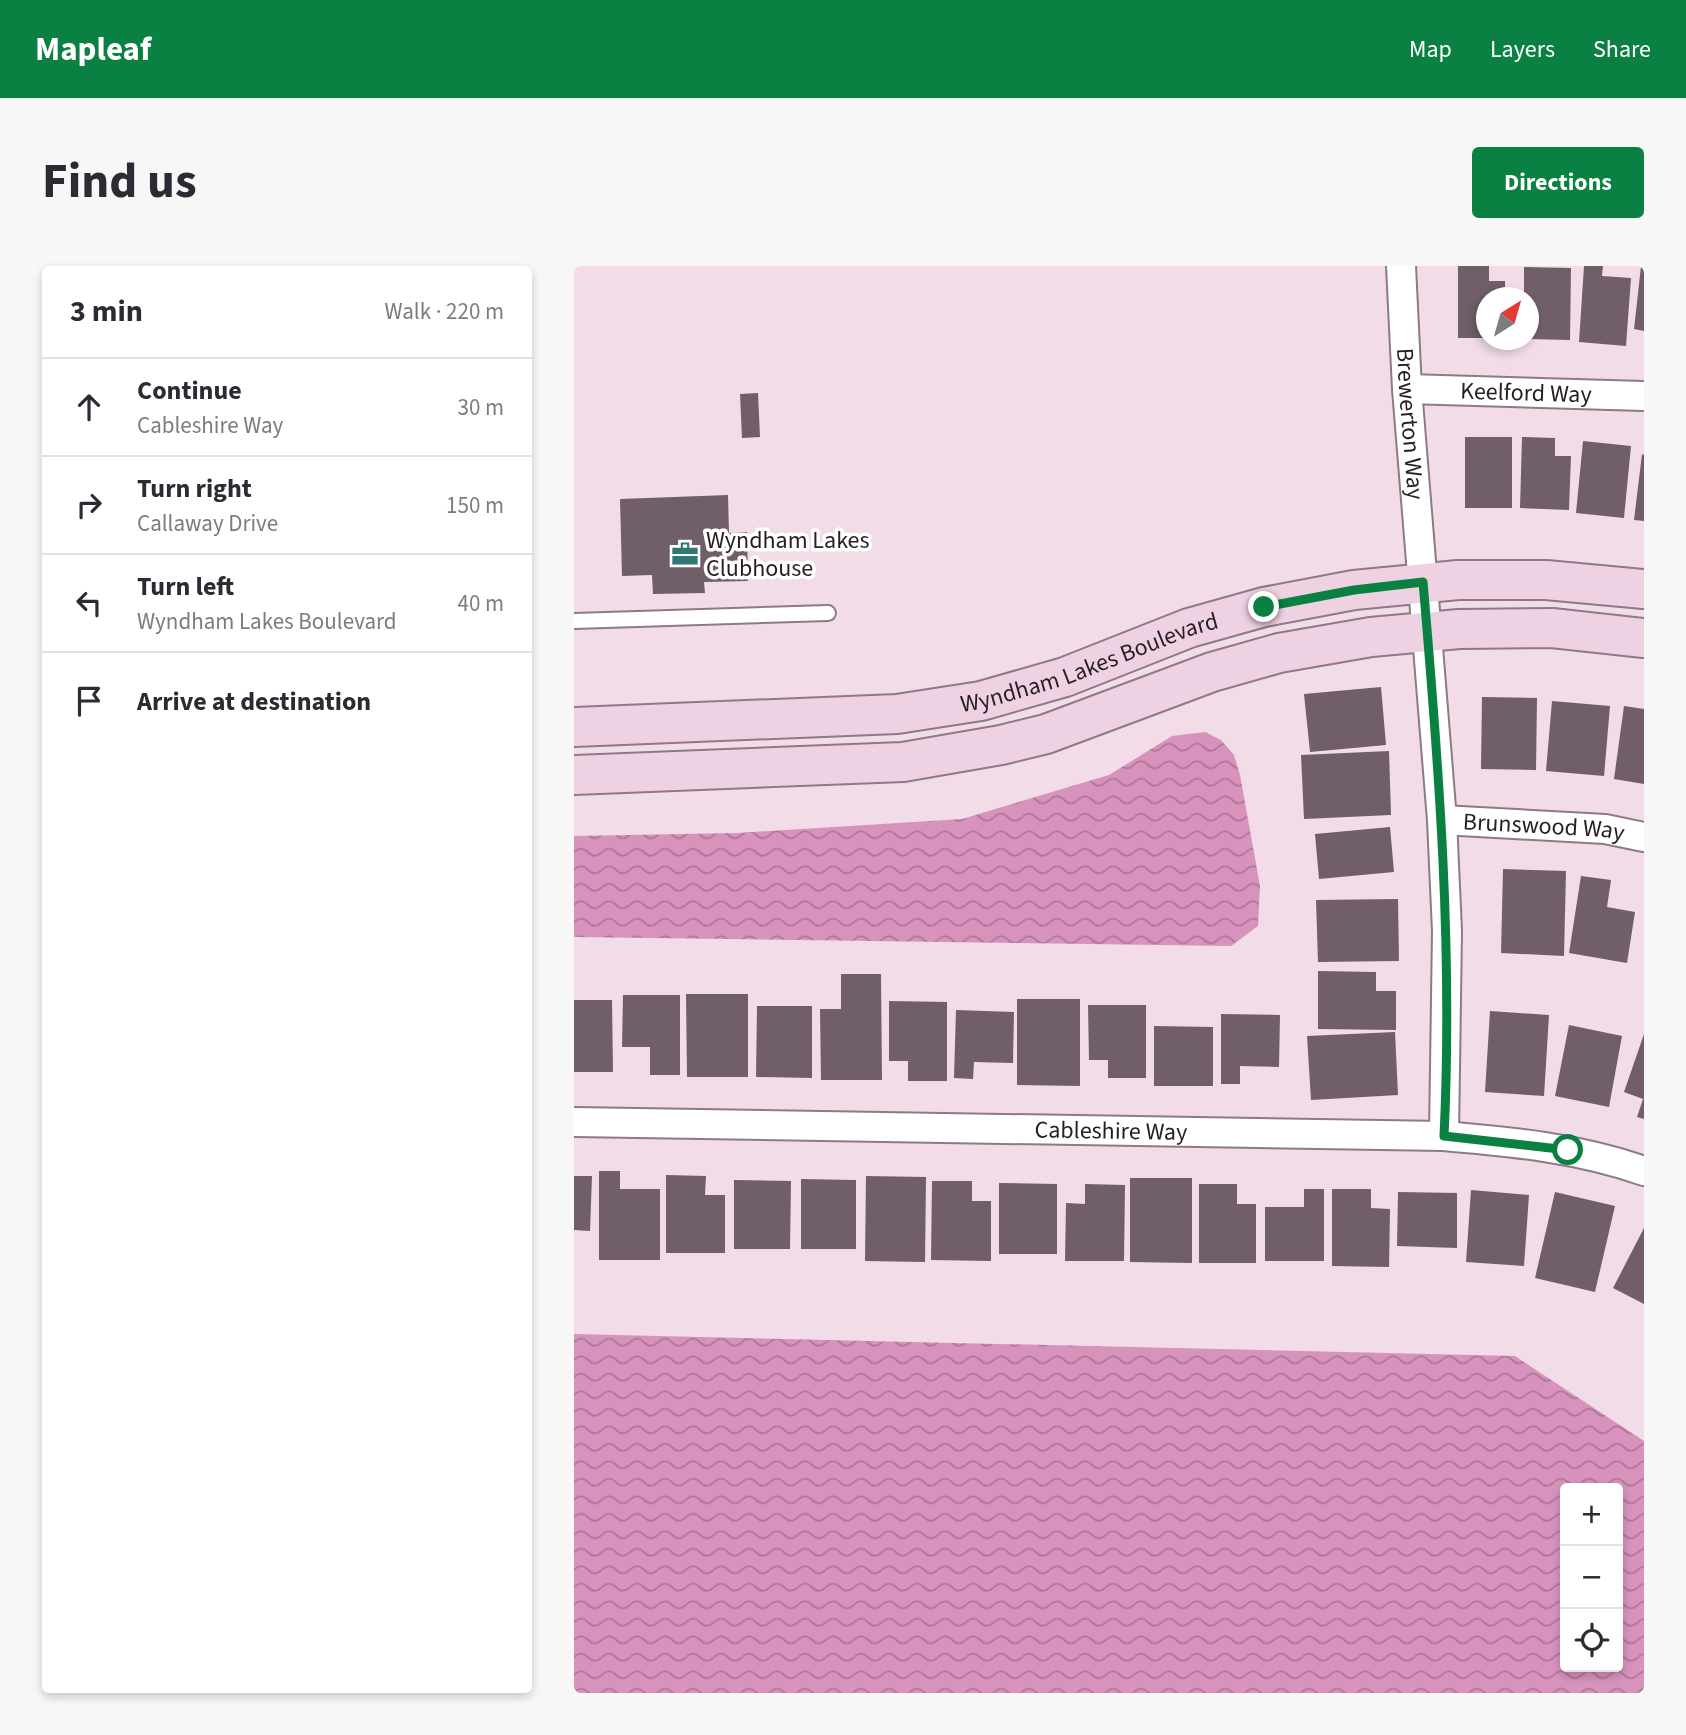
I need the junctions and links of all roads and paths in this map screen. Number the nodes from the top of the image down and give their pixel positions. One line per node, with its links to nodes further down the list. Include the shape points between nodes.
1 (1401, 266): 2 (street, Brewerton Way)
2 (1407, 389): 3 (street, Keelford Way); 4 (street, Brewerton Way)
3 (1644, 396)
4 (1423, 582): 5 (street, Wyndham Lakes Boulevard, via 1546,580); 8 (street, Brewerton Way); 10 (street, Wyndham Lakes Boulevard, via 1264,607 1189,628 1065,677 969,703 897,714)
5 (1644, 589)
6 (828, 614): 7 (lane)
7 (574, 621)
8 (1427, 631): 9 (street, Wyndham Lakes Boulevard, via 1552,628); 11 (street, Wyndham Lakes Boulevard, via 1279,653 1002,746 903,762); 12 (street, Brewerton Way)
9 (1644, 638)
10 (574, 727)
11 (574, 775)
12 (1442, 820): 13 (street, Brunswood Way, via 1605,829); 15 (street, Brewerton Way, via 1447,931)
13 (1644, 837)
14 (574, 1122): 15 (street, Cableshire Way)
15 (1444, 1136): 16 (street, Cableshire Way, via 1568,1150)
16 (1644, 1171)

